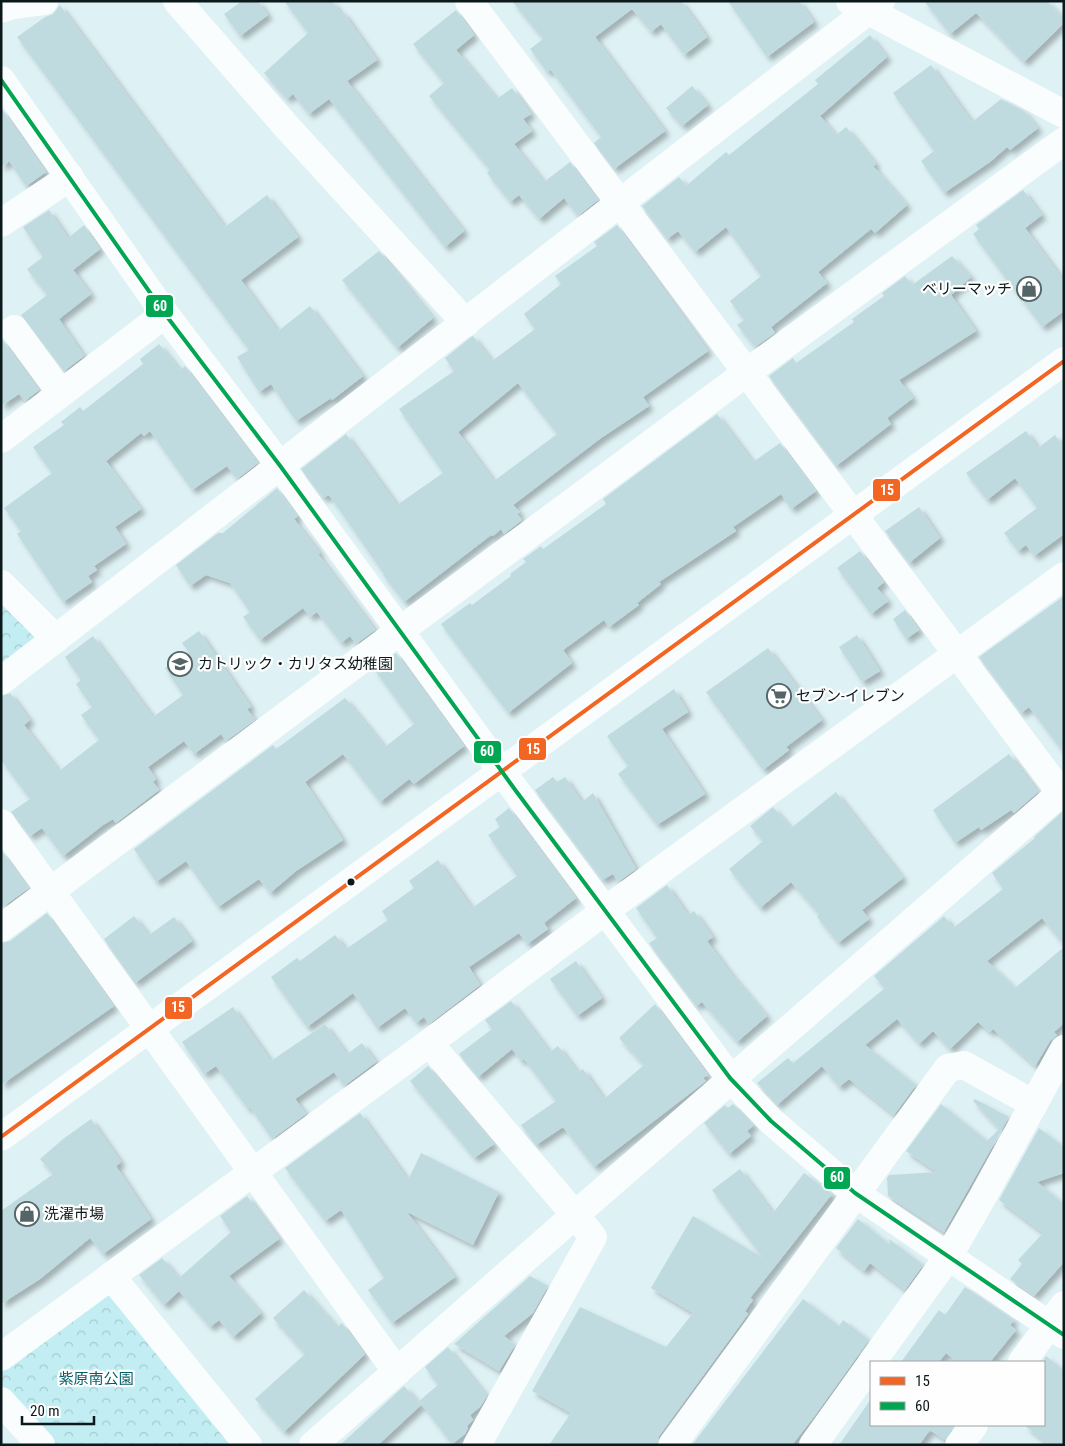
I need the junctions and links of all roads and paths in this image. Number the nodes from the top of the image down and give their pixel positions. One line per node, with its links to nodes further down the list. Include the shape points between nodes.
1 (44, 1): 5 (street)
2 (177, 1): 13 (street)
3 (468, 1): 10 (street)
4 (867, 5): 7 (street); 10 (street)
5 (1, 9)
6 (1, 80): 9 (street)
7 (1064, 114)
8 (1064, 140): 16 (street)
9 (70, 177): 11 (street); 12 (street)
10 (620, 203): 13 (street); 16 (street)
11 (1, 223)
12 (165, 314): 17 (street); 19 (street)
13 (466, 323): 19 (street)
14 (14, 330): 17 (street)
15 (1064, 361): 20 (street)
16 (746, 373): 20 (street); 23 (street)
17 (61, 393): 18 (street)
18 (1, 439)
19 (280, 467): 23 (street); 24 (street)
20 (852, 515): 25 (street); 27 (street)
21 (1064, 576): 25 (street)
22 (1, 584): 24 (street)
23 (401, 632): 27 (street); 30 (street)
24 (56, 640): 26 (street)
25 (957, 655): 28 (street); 31 (street)
26 (1, 681)
27 (502, 771): 31 (street); 33 (street)
28 (1063, 793): 36 (street)
29 (1, 823): 30 (street)
30 (50, 892): 32 (street); 33 (street)
31 (606, 910): 34 (street); 36 (street)
32 (1, 928)
33 (150, 1028): 38 (street); 39 (street)
34 (430, 1043): 39 (street); 41 (street)
35 (1064, 1049): 37 (street)
36 (730, 1078): 40 (street, via 771,1121); 41 (street)
37 (1034, 1104): 40 (street, via 964,1065 948,1068); 42 (street)
38 (1, 1137)
39 (253, 1172): 43 (street); 49 (street)
40 (855, 1193): 42 (street); 56 (street)
41 (575, 1215): 49 (street); 55 (street, via 594,1237)
42 (948, 1257): 44 (street); 46 (street)
43 (111, 1276): 45 (street); 53 (street)
44 (1060, 1321): 47 (street)
45 (1, 1357)
46 (873, 1361)
47 (1023, 1361)
48 (870, 1366): 57 (street)
49 (397, 1372): 54 (street)
50 (1, 1401): 52 (street)
51 (973, 1426): 58 (street)
52 (41, 1445)
53 (248, 1445)
54 (313, 1445)
55 (477, 1445)
56 (672, 1445)
57 (813, 1445)
58 (959, 1445)

